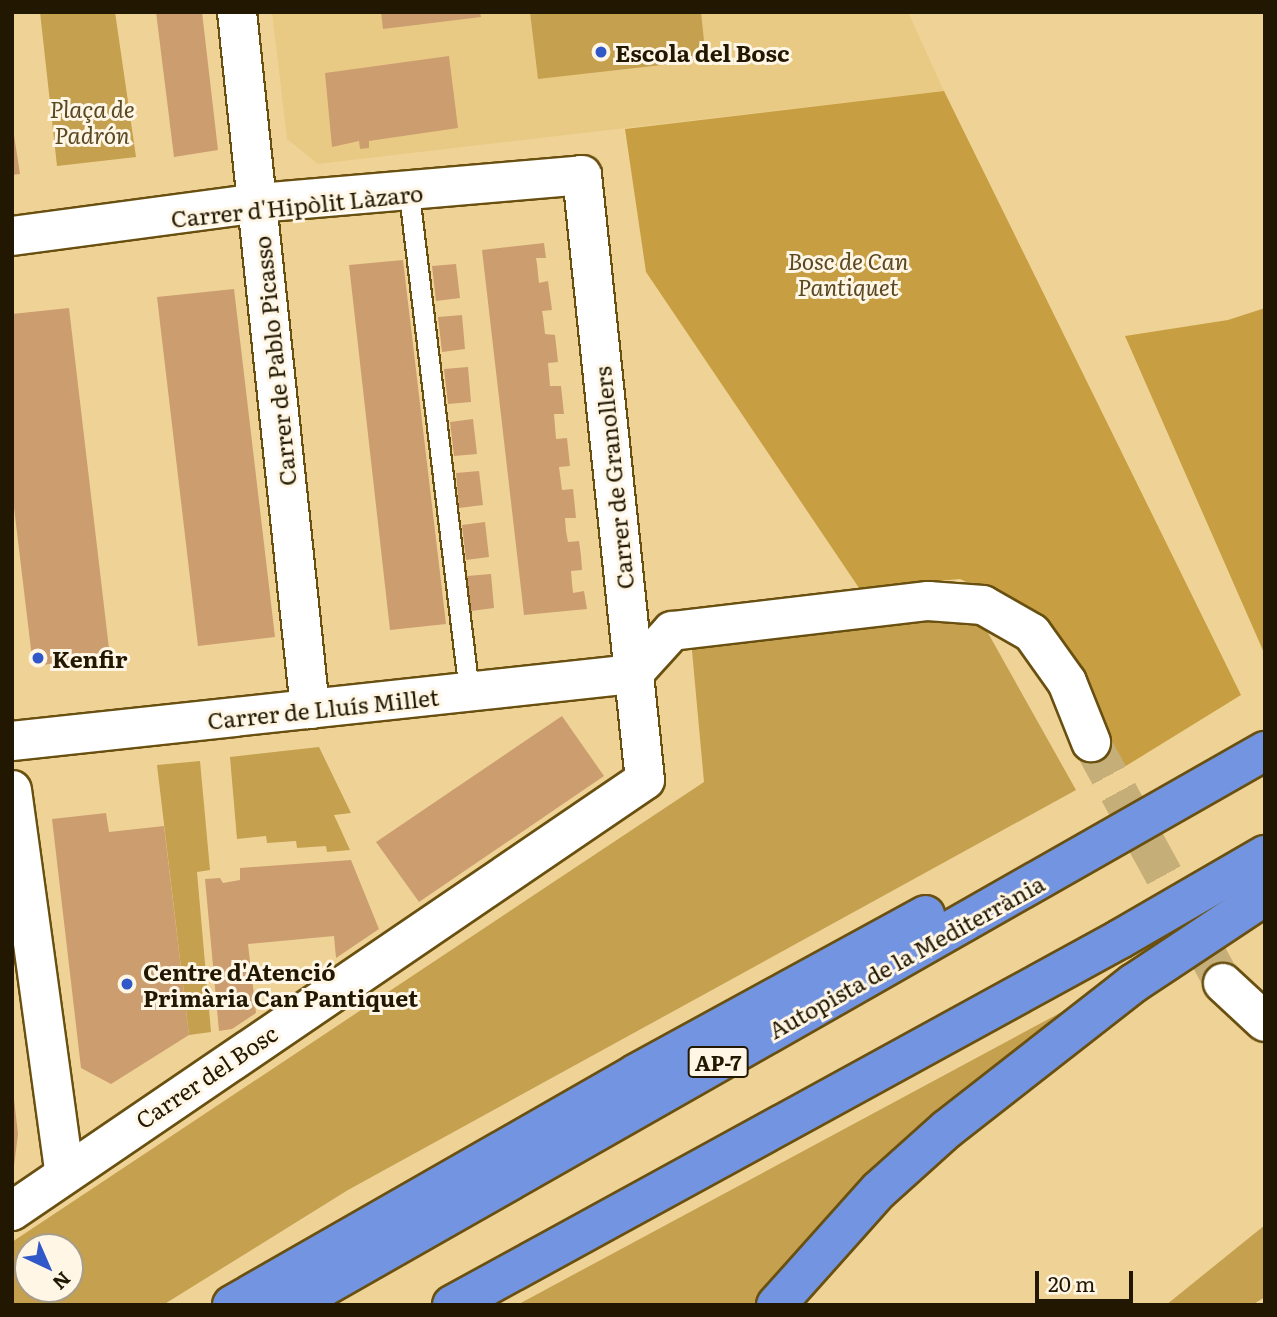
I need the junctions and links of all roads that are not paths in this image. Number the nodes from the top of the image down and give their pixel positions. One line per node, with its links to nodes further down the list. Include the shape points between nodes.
1 (237, 12): 4 (street, Carrer de Pablo Picasso)
2 (582, 175): 3 (street, Carrer d'Hipòlit Làzaro); 6 (street, Carrer de Granollers)
3 (409, 194): 4 (street, Carrer d'Hipòlit Làzaro); 7 (lane)
4 (258, 203): 5 (street, Carrer d'Hipòlit Làzaro); 8 (street, Carrer de Pablo Picasso)
5 (12, 236)
6 (634, 674): 7 (street, Carrer de Lluís Millet); 10 (street, via 672,631 928,601 984,605 1032,633 1067,682); 12 (street, Carrer de Granollers)
7 (468, 692): 8 (street, Carrer de Lluís Millet)
8 (310, 709): 9 (street, Carrer de Lluís Millet)
9 (12, 741)
10 (1091, 742)
11 (1265, 751): 14 (highway, Autopista de la Mediterrània / AP-7)
12 (645, 780): 19 (street, Carrer del Bosc)
13 (12, 790): 19 (street)
14 (1145, 821): 21 (highway, via 1040,855 950,902 646,1068); 22 (highway, Autopista de la Mediterrània / AP-7)
15 (1265, 855): 23 (highway)
16 (1265, 896): 24 (highway, via 1134,983 947,1129 879,1190)
17 (1223, 983): 18 (street)
18 (1265, 1022)
19 (64, 1172): 20 (street, Carrer del Bosc)
20 (12, 1210)
21 (232, 1305)
22 (292, 1305)
23 (452, 1305)
24 (776, 1305)

